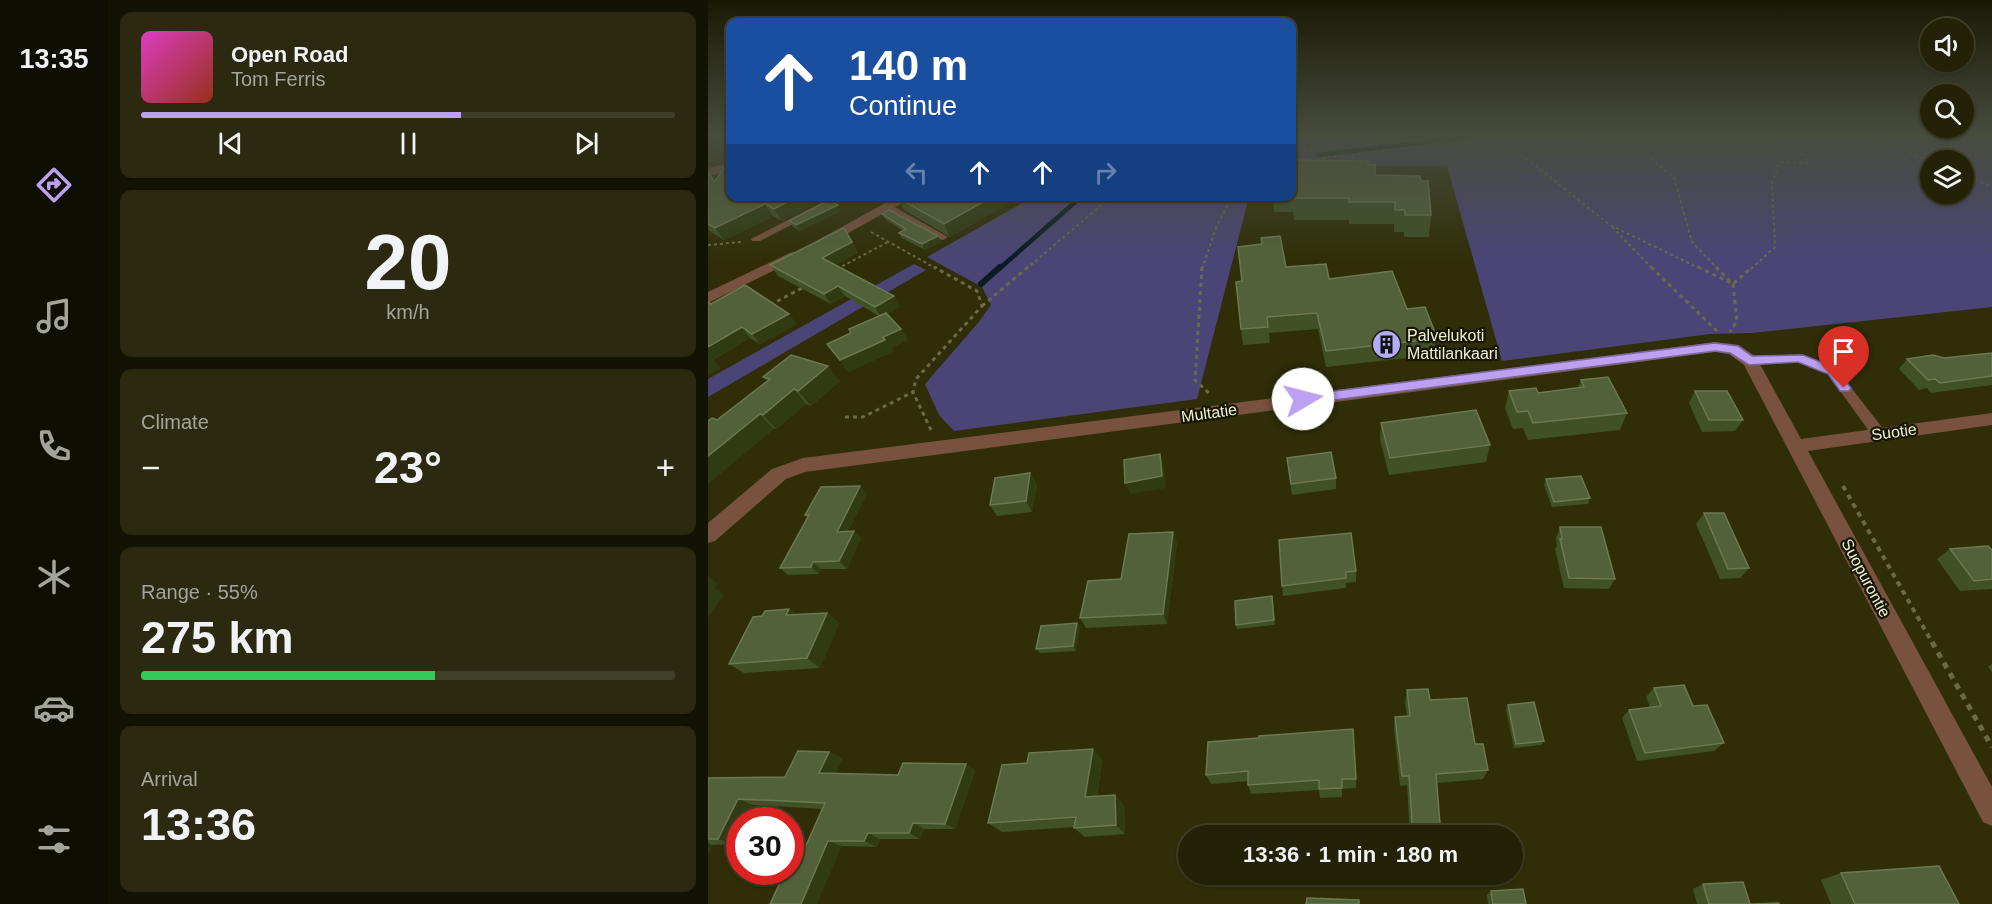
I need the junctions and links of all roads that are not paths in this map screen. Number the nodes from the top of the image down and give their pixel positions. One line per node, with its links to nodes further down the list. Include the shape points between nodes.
1 (833, 201): 4 (lane)
2 (888, 202): 3 (lane); 5 (street, via 857,224)
3 (943, 237)
4 (756, 239)
5 (708, 298)
6 (1736, 350): 8 (lane, via 1799,358 1832,371); 9 (street, Suopurontie); 10 (street, Multatie, via 1715,347 803,465 779,474)
7 (1992, 419): 8 (street, Suotie)
8 (1879, 434): 9 (street, Suotie)
9 (1796, 446): 11 (street, Suopurontie)
10 (708, 535)
11 (1992, 813)

